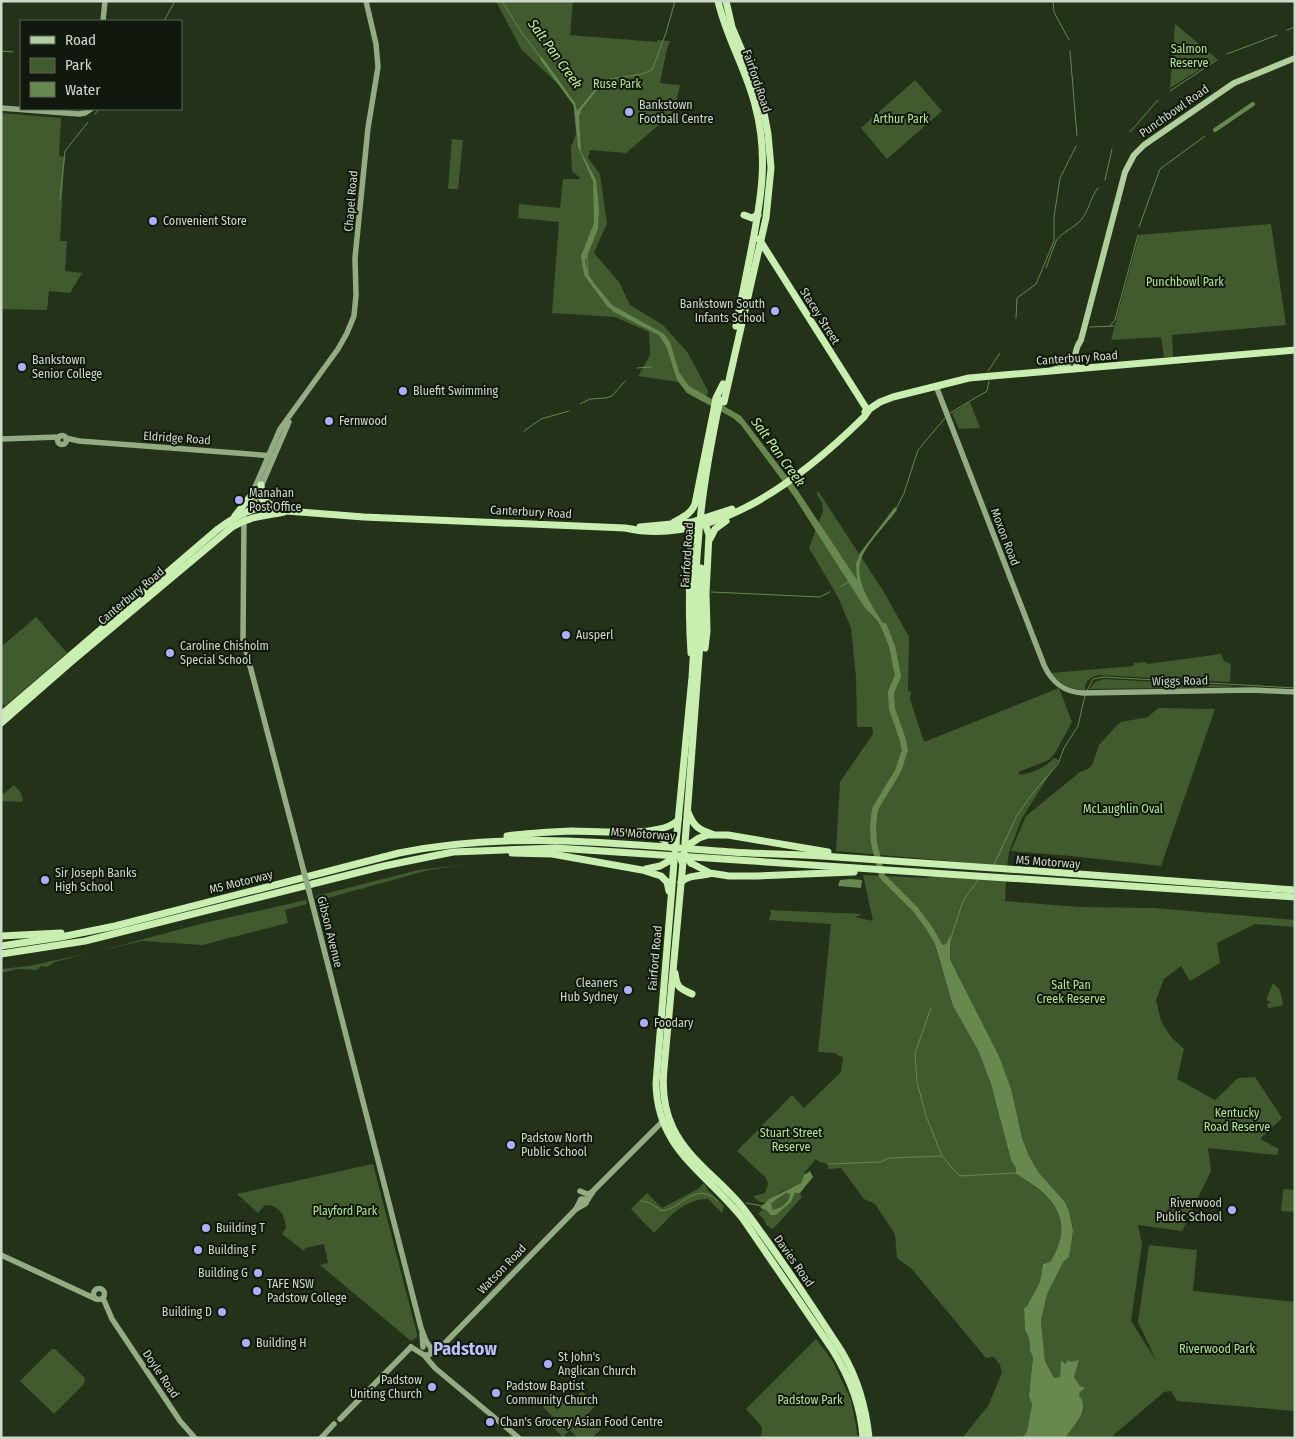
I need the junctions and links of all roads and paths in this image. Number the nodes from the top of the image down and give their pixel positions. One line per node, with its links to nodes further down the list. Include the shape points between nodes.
1 (105, 1): 5 (main road)
2 (366, 1): 26 (main road, Chapel Road, via 378,67 369,116 357,235 356,307 345,339 283,424)
3 (718, 1): 12 (highway, Fairford Road, via 723,24 748,82 759,121 763,171)
4 (726, 1): 14 (highway, Fairford Road, via 733,32 758,90 768,134 770,185)
5 (103, 20)
6 (1295, 58): 17 (main road, Punchbowl Road, via 1234,83 1134,155 1125,172)
7 (1, 108): 8 (main road)
8 (20, 109)
9 (27, 110): 10 (main road, via 78,114)
10 (89, 110)
11 (744, 215): 12 (highway, via 752,218)
12 (758, 215): 13 (highway, Fairford Road)
13 (755, 232): 14 (highway, Stacey Street); 23 (highway, Fairford Road)
14 (760, 241): 15 (highway, Stacey Street); 16 (highway, Fairford Road)
15 (770, 256): 16 (highway, via 762,254); 24 (highway, Stacey Street)
16 (756, 258): 23 (highway, Fairford Road)
17 (1081, 340): 19 (main road, Punchbowl Road); 20 (main road, Punchbowl Road)
18 (1295, 350): 20 (highway, Canterbury Road)
19 (1076, 355): 20 (main road, Punchbowl Road, via 1075,365); 21 (main road, via 1069,364)
20 (1078, 368): 21 (highway, Canterbury Road)
21 (1051, 371): 22 (highway, Canterbury Road, via 974,377)
22 (936, 386): 24 (highway, Canterbury Road, via 888,398); 47 (main road, Moxon Road, via 1046,669)
23 (720, 400): 36 (highway, bridge, via 695,504 691,512); 44 (highway, Fairford Road, bridge, via 703,529)
24 (868, 411): 27 (highway, Canterbury Road, via 828,451)
25 (3, 438): 26 (main road, Eldridge Road, via 47,438)
26 (271, 455): 28 (main road, Chapel Road); 29 (main road, Chapel Road)
27 (782, 482): 31 (highway, Canterbury Road); 35 (highway, Canterbury Road)
28 (262, 485): 30 (highway, via 262,499); 33 (main road, Chapel Road)
29 (250, 497): 33 (main road, Chapel Road); 34 (highway)
30 (276, 508): 32 (highway, Canterbury Road); 33 (highway, Canterbury Road, via 262,508)
31 (739, 510): 35 (highway, Canterbury Road, via 726,517); 42 (highway, via 715,529)
32 (287, 511): 33 (highway, Canterbury Road); 39 (highway, Canterbury Road)
33 (247, 515): 34 (highway, Canterbury Road); 37 (highway, Canterbury Road); 41 (main road, Gibson Avenue)
34 (234, 518): 49 (highway, Canterbury Road)
35 (703, 521): 36 (highway, Canterbury Road); 38 (highway, Canterbury Road); 42 (highway, via 708,531)
36 (669, 524): 39 (highway, Canterbury Road)
37 (232, 527): 41 (highway, via 238,526); 50 (highway, Canterbury Road)
38 (695, 527): 40 (highway, Canterbury Road); 43 (highway)
39 (624, 528): 40 (highway, Canterbury Road)
40 (680, 530): 43 (highway, via 688,535)
41 (244, 534): 87 (main road, Gibson Avenue, bridge, via 244,641)
42 (708, 549): 45 (highway, via 707,631)
43 (691, 554): 46 (highway)
44 (698, 630): 45 (highway, Fairford Road); 46 (highway, Fairford Road)
45 (700, 665): 51 (highway, Fairford Road)
46 (692, 677): 52 (highway, Fairford Road)
47 (1065, 690): 48 (main road, Wiggs Road, via 1086,693)
48 (1295, 692)
49 (1, 715)
50 (1, 723)
51 (688, 810): 53 (highway, Fairford Road); 55 (highway, via 695,826)
52 (678, 820): 53 (highway, Fairford Road); 54 (highway, via 669,826)
53 (681, 831): 57 (highway)
54 (641, 832): 56 (highway, via 524,834); 57 (highway, via 654,835)
55 (714, 834): 57 (highway, via 703,836); 58 (highway)
56 (447, 845): 58 (highway, M5 Motorway, via 556,840); 68 (highway, M5 Motorway, via 376,859)
57 (680, 853): 61 (highway, via 656,868); 62 (highway); 64 (highway, Fairford Road); 67 (highway, Fairford Road); 75 (highway, via 670,956)
58 (847, 856): 63 (highway, M5 Motorway)
59 (428, 857): 60 (highway, M5 Motorway, via 462,852 556,848); 61 (highway, via 552,854); 70 (highway, M5 Motorway)
60 (846, 869): 62 (highway, via 757,876); 63 (highway, M5 Motorway)
61 (642, 870): 67 (highway, via 664,878)
62 (710, 873): 64 (highway)
63 (1018, 875): 65 (highway, M5 Motorway); 66 (highway, M5 Motorway)
64 (681, 882): 74 (highway, Fairford Road)
65 (1295, 890)
66 (1295, 897)
67 (671, 901): 75 (highway, Fairford Road)
68 (97, 930): 69 (highway); 71 (highway, M5 Motorway)
69 (1, 936)
70 (85, 941): 72 (highway, M5 Motorway); 73 (highway)
71 (1, 946)
72 (1, 954)
73 (1, 959)
74 (672, 966): 76 (highway, via 677,985); 77 (highway, Fairford Road, via 663,1075)
75 (665, 974): 78 (highway, Fairford Road, via 656,1083)
76 (692, 994)
77 (668, 1115): 78 (highway, Watson Road); 84 (highway, Davies Road, via 685,1147 742,1208)
78 (662, 1121): 80 (main road, Watson Road); 86 (highway, Davies Road, via 682,1156 743,1219)
79 (580, 1191): 80 (main road)
80 (592, 1193): 87 (main road, Watson Road, via 443,1345)
81 (1, 1255): 82 (main road)
82 (81, 1290): 83 (main road); 85 (main road)
83 (94, 1291): 85 (main road); 85 (main road, via 102,1290 104,1294)
84 (805, 1297): 86 (highway); 92 (highway, Davies Road, via 854,1374)
85 (99, 1299): 88 (main road, Doyle Road, via 180,1421)
86 (819, 1331): 91 (highway, Davies Road, via 850,1382)
87 (427, 1351): 89 (main road, via 416,1352 411,1347 340,1419 334,1419 334,1424); 90 (main road, Gibson Avenue, via 433,1366)
88 (196, 1438)
89 (321, 1438)
90 (519, 1438)
91 (864, 1438)
92 (869, 1438)

